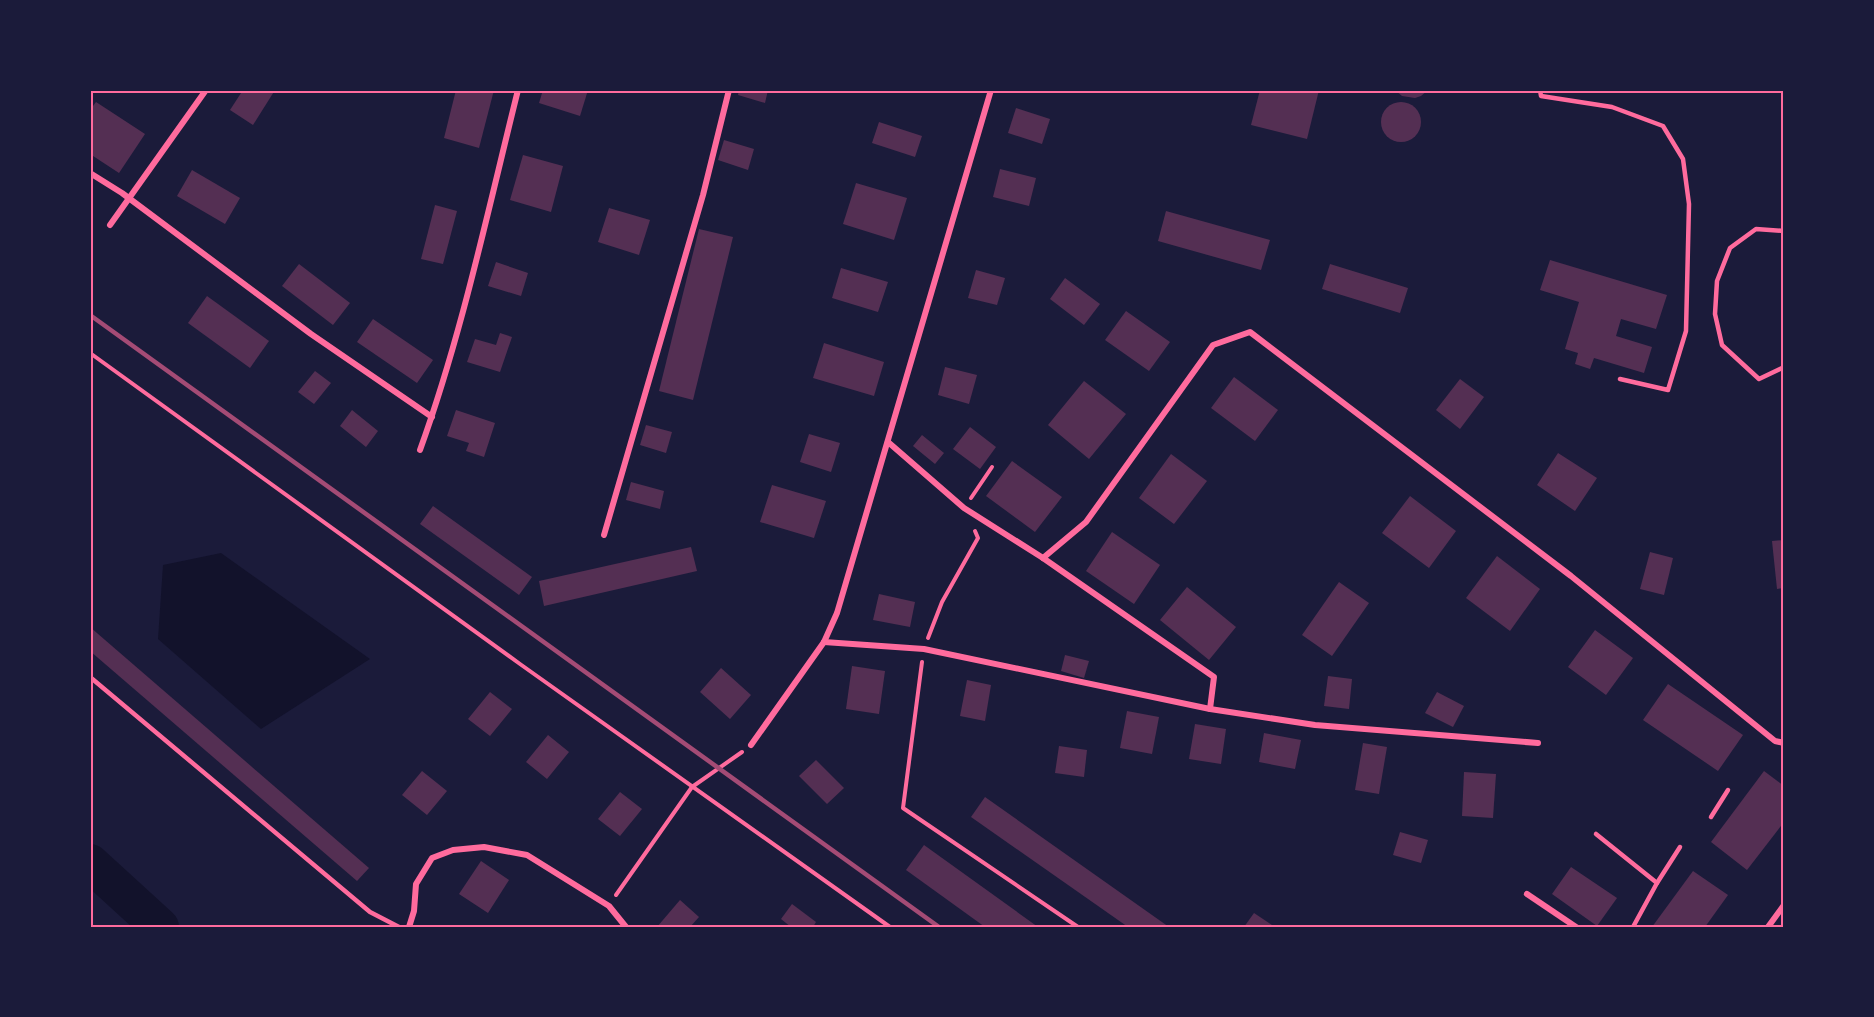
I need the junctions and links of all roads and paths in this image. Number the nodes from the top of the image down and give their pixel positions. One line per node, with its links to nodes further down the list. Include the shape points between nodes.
1 (206, 90): 7 (street)
2 (518, 90): 13 (street)
3 (729, 90): 16 (street, via 700,206)
4 (992, 90): 14 (street)
5 (1540, 90): 12 (lane, via 1541,96 1612,107 1663,126 1683,159 1689,204 1686,331 1668,390)
6 (90, 173): 7 (street)
7 (129, 199): 8 (street); 13 (street, via 311,334)
8 (110, 225)
9 (1784, 231): 11 (lane, via 1756,229 1730,248 1717,281 1714,314 1722,345 1759,379)
10 (90, 352): 24 (path)
11 (1784, 367)
12 (1620, 379)
13 (432, 417): 15 (street)
14 (888, 442): 17 (street, via 964,508); 18 (street, via 837,613)
15 (420, 450)
16 (604, 535)
17 (1043, 558): 20 (street, via 1214,677); 22 (street, via 1086,522 1213,345 1250,332 1571,576 1775,741)
18 (824, 642): 20 (street, via 924,649); 23 (street)
19 (90, 677): 34 (lane, via 370,912)
20 (1210, 709): 21 (street, via 1315,725)
21 (1538, 743)
22 (1784, 743)
23 (751, 745): 24 (path)
24 (692, 787): 33 (path); 37 (path)
25 (1728, 790): 26 (lane)
26 (1711, 817)
27 (927, 824): 38 (path)
28 (1596, 834): 30 (lane)
29 (1680, 847): 30 (lane)
30 (1657, 883): 40 (lane)
31 (1527, 894): 39 (street)
32 (1784, 905): 41 (street)
33 (609, 906): 35 (street, via 527,855 484,847 453,850 432,858 416,884); 36 (street)
34 (399, 927)
35 (409, 927)
36 (626, 927)
37 (890, 927)
38 (1078, 927)
39 (1576, 927)
40 (1633, 927)
41 (1768, 927)

